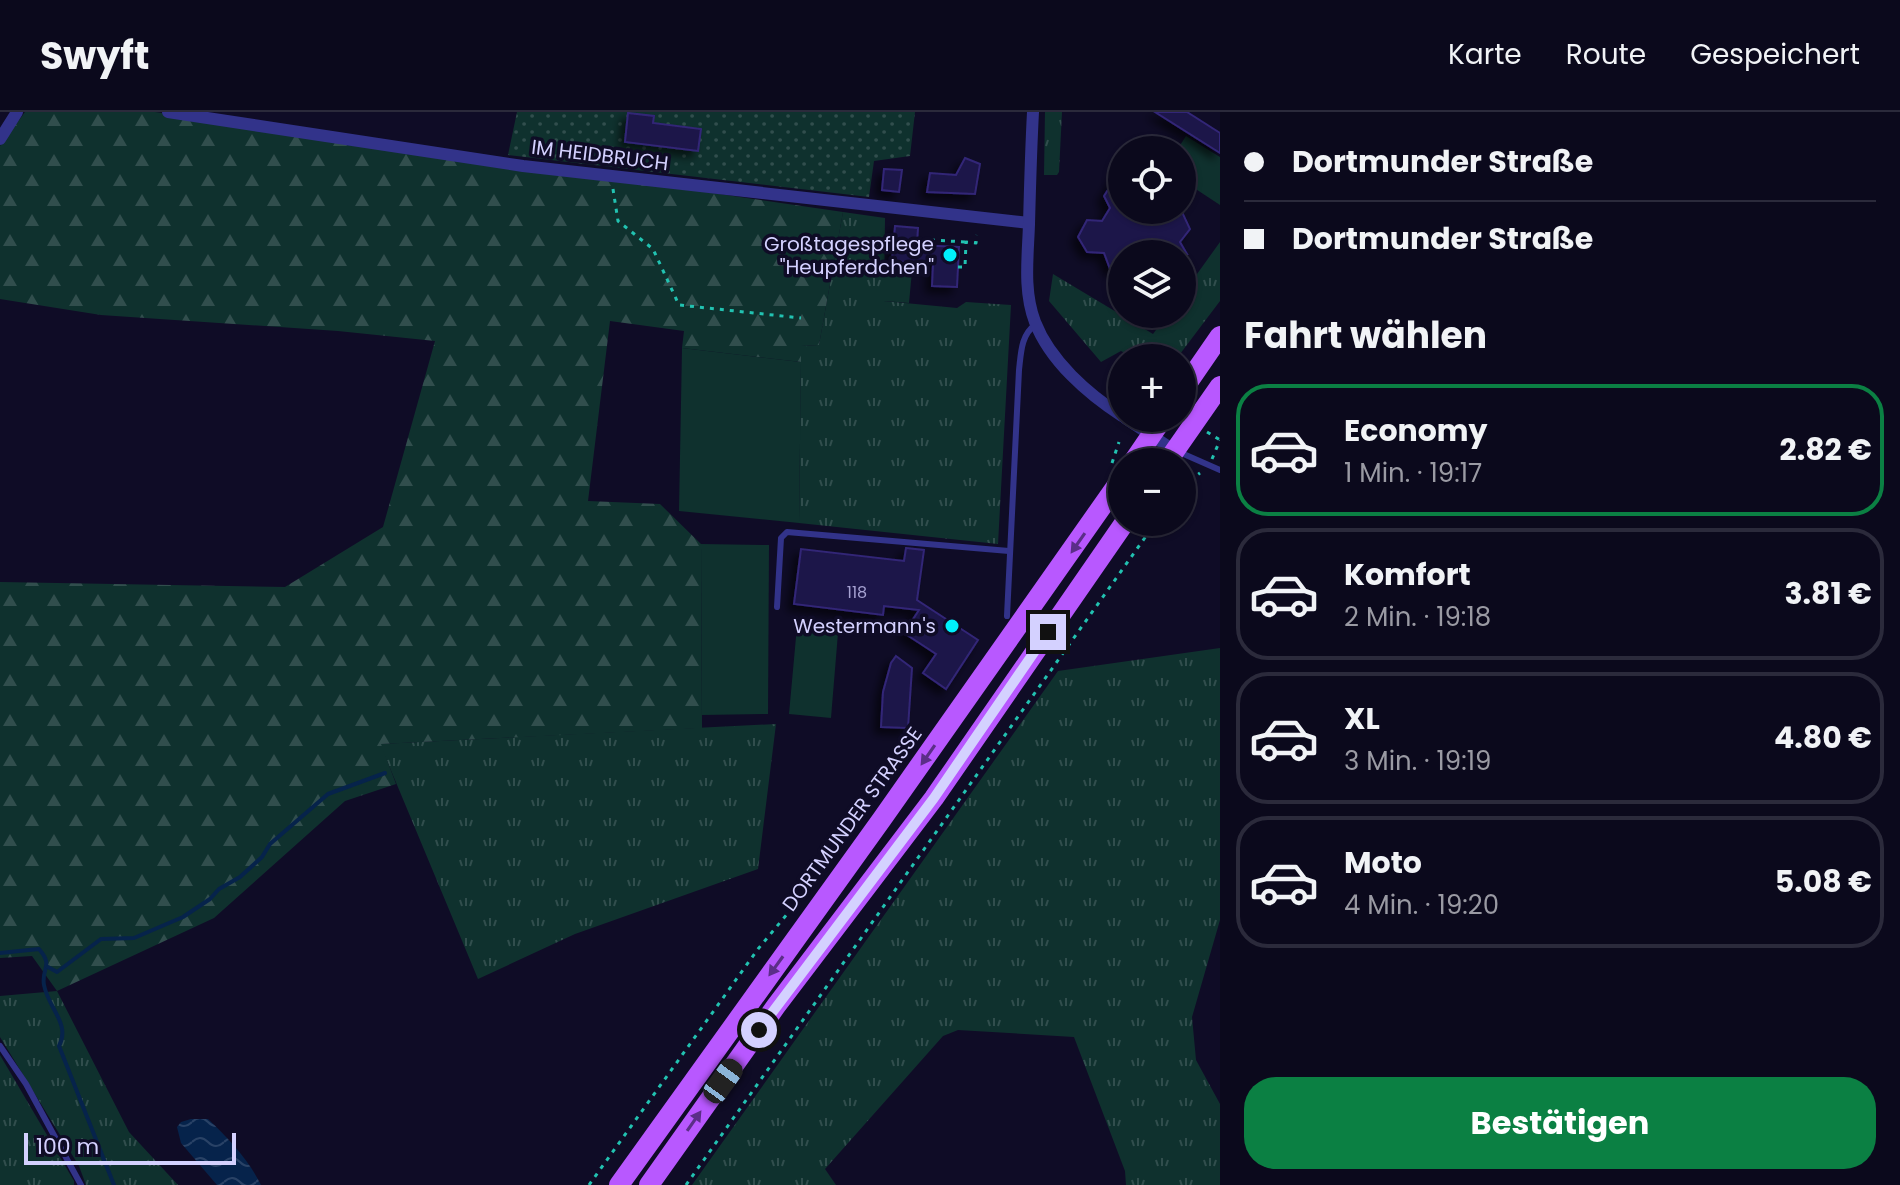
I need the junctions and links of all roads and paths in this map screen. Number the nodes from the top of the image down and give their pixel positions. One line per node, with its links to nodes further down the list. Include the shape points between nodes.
1 (17, 112): 4 (street)
2 (168, 112): 5 (street, IM HEIDBRUCH)
3 (1033, 112): 6 (street)
4 (0, 139)
5 (611, 177): 6 (street, IM HEIDBRUCH); 11 (path, via 618,221 653,249 679,305)
6 (1029, 223): 12 (street, via 1027,284)
7 (977, 235): 9 (path, via 976,243)
8 (931, 240): 9 (path)
9 (966, 242): 10 (path, via 965,267)
10 (958, 267)
11 (801, 318)
12 (1036, 324): 16 (street, via 1063,365); 25 (lane, via 1027,331 1019,370)
13 (1220, 336): 14 (main road)
14 (1196, 371)
15 (1220, 386): 19 (main road)
16 (1108, 407)
17 (1119, 442): 18 (path)
18 (1118, 448)
19 (1177, 448)
20 (1196, 463): 21 (lane)
21 (1220, 470)
22 (1108, 485): 32 (main road, DORTMUNDER STRASSE, one-way to 32, via 882,819)
23 (1115, 536): 33 (main road, one-way to 23, via 934,798)
24 (1146, 536): 34 (path)
25 (1009, 551): 26 (lane, via 787,532 781,538); 27 (lane)
26 (777, 607)
27 (1007, 616)
28 (815, 881): 31 (path, via 758,949)
29 (0, 1046): 30 (lane)
30 (81, 1185)
31 (589, 1185)
32 (619, 1185)
33 (649, 1185)
34 (686, 1185)

